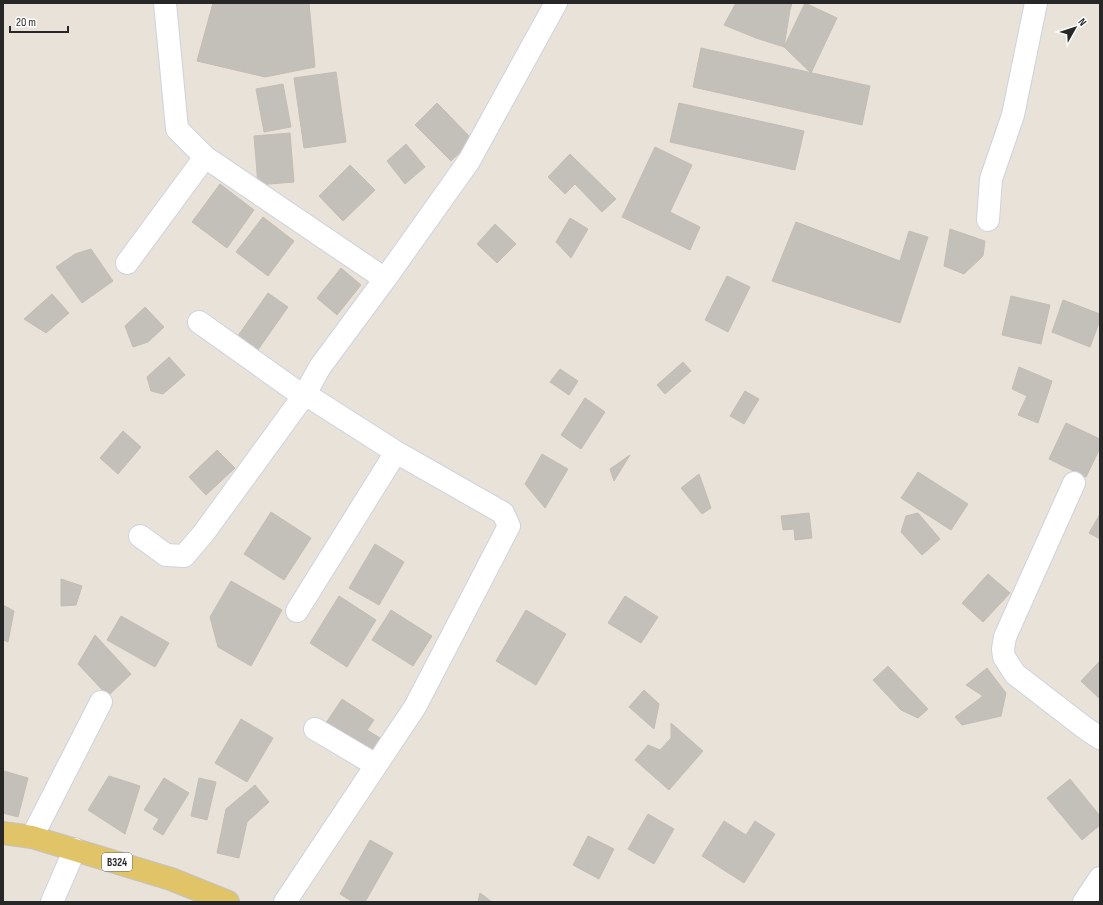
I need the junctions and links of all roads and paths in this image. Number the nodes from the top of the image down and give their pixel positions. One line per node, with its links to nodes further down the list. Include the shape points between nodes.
1 (166, 3): 4 (street, via 177,128)
2 (556, 3): 7 (street, via 469,161)
3 (1036, 3): 5 (street, via 1013,115 991,178)
4 (205, 157): 6 (street); 7 (street)
5 (988, 220)
6 (127, 263)
7 (385, 279): 9 (street, via 320,367)
8 (199, 322): 9 (street)
9 (304, 395): 10 (street); 12 (street, via 203,534 184,556 166,554)
10 (396, 452): 13 (street); 17 (street, via 503,513 509,526 415,707)
11 (1074, 484): 16 (street, via 1003,648 1004,657 1015,674)
12 (140, 536)
13 (297, 611)
14 (102, 702): 19 (street)
15 (315, 729): 17 (street)
16 (1100, 738)
17 (376, 765): 24 (street)
18 (3, 833): 19 (main road, B324)
19 (32, 837): 20 (main road, B324)
20 (75, 850): 22 (street); 23 (main road, B324, via 171,878)
21 (1100, 878): 25 (street)
22 (52, 902)
23 (228, 902)
24 (285, 902)
25 (1084, 902)

